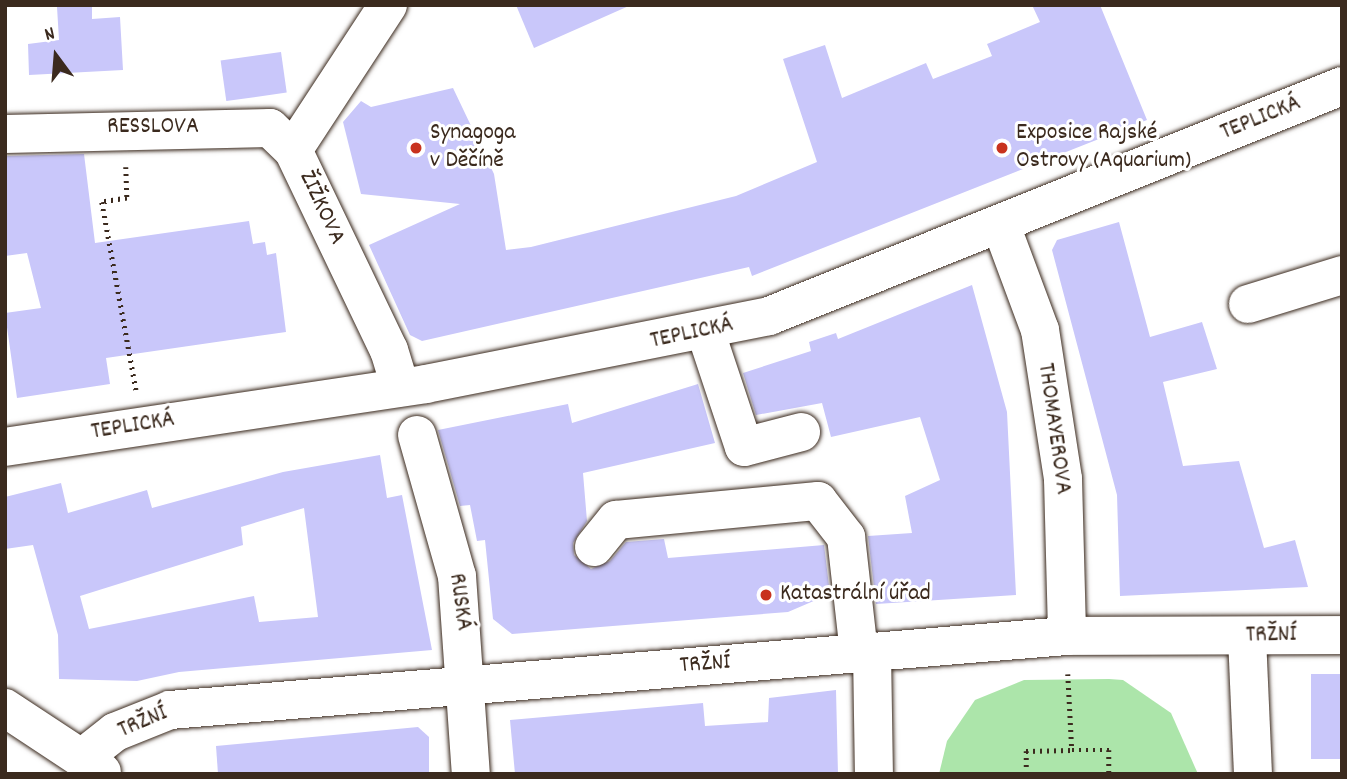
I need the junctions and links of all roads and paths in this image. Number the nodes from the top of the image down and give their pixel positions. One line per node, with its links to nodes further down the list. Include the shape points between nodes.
1 (388, 5): 5 (street, ŽIŽKOVA)
2 (1342, 86): 6 (street, TEPLICKÁ)
3 (124, 128): 4 (street, RESSLOVA); 5 (street, RESSLOVA, via 270,128); 11 (path, via 127,198 103,202)
4 (5, 134)
5 (293, 150): 10 (street, ŽIŽKOVA, via 389,351)
6 (1002, 228): 9 (street, TEPLICKÁ, via 769,316); 17 (street, THOMAYEROVA, via 1040,330 1063,479)
7 (1342, 275): 8 (street)
8 (1248, 304)
9 (706, 332): 10 (street, TEPLICKÁ); 12 (street, via 744,447)
10 (400, 387): 11 (street, TEPLICKÁ)
11 (142, 426): 14 (street, TEPLICKÁ)
12 (801, 432)
13 (417, 435): 20 (street, RUSKÁ, via 457,576)
14 (5, 447)
15 (594, 547): 19 (street, via 616,520 818,501 846,537)
16 (1342, 635): 18 (street, TRŽNÍ)
17 (1067, 636): 18 (street, TRŽNÍ); 19 (street, TRŽNÍ); 22 (path)
18 (1247, 637): 28 (street)
19 (865, 652): 20 (street, TRŽNÍ); 25 (street)
20 (469, 683): 23 (street, TRŽNÍ, via 170,710 115,732); 24 (street, RUSKÁ)
21 (5, 708): 23 (street)
22 (1072, 750): 26 (path, via 1026,751); 27 (path, via 1109,750)
23 (93, 766)
24 (471, 774)
25 (874, 774)
26 (1026, 774)
27 (1108, 774)
28 (1253, 774)

